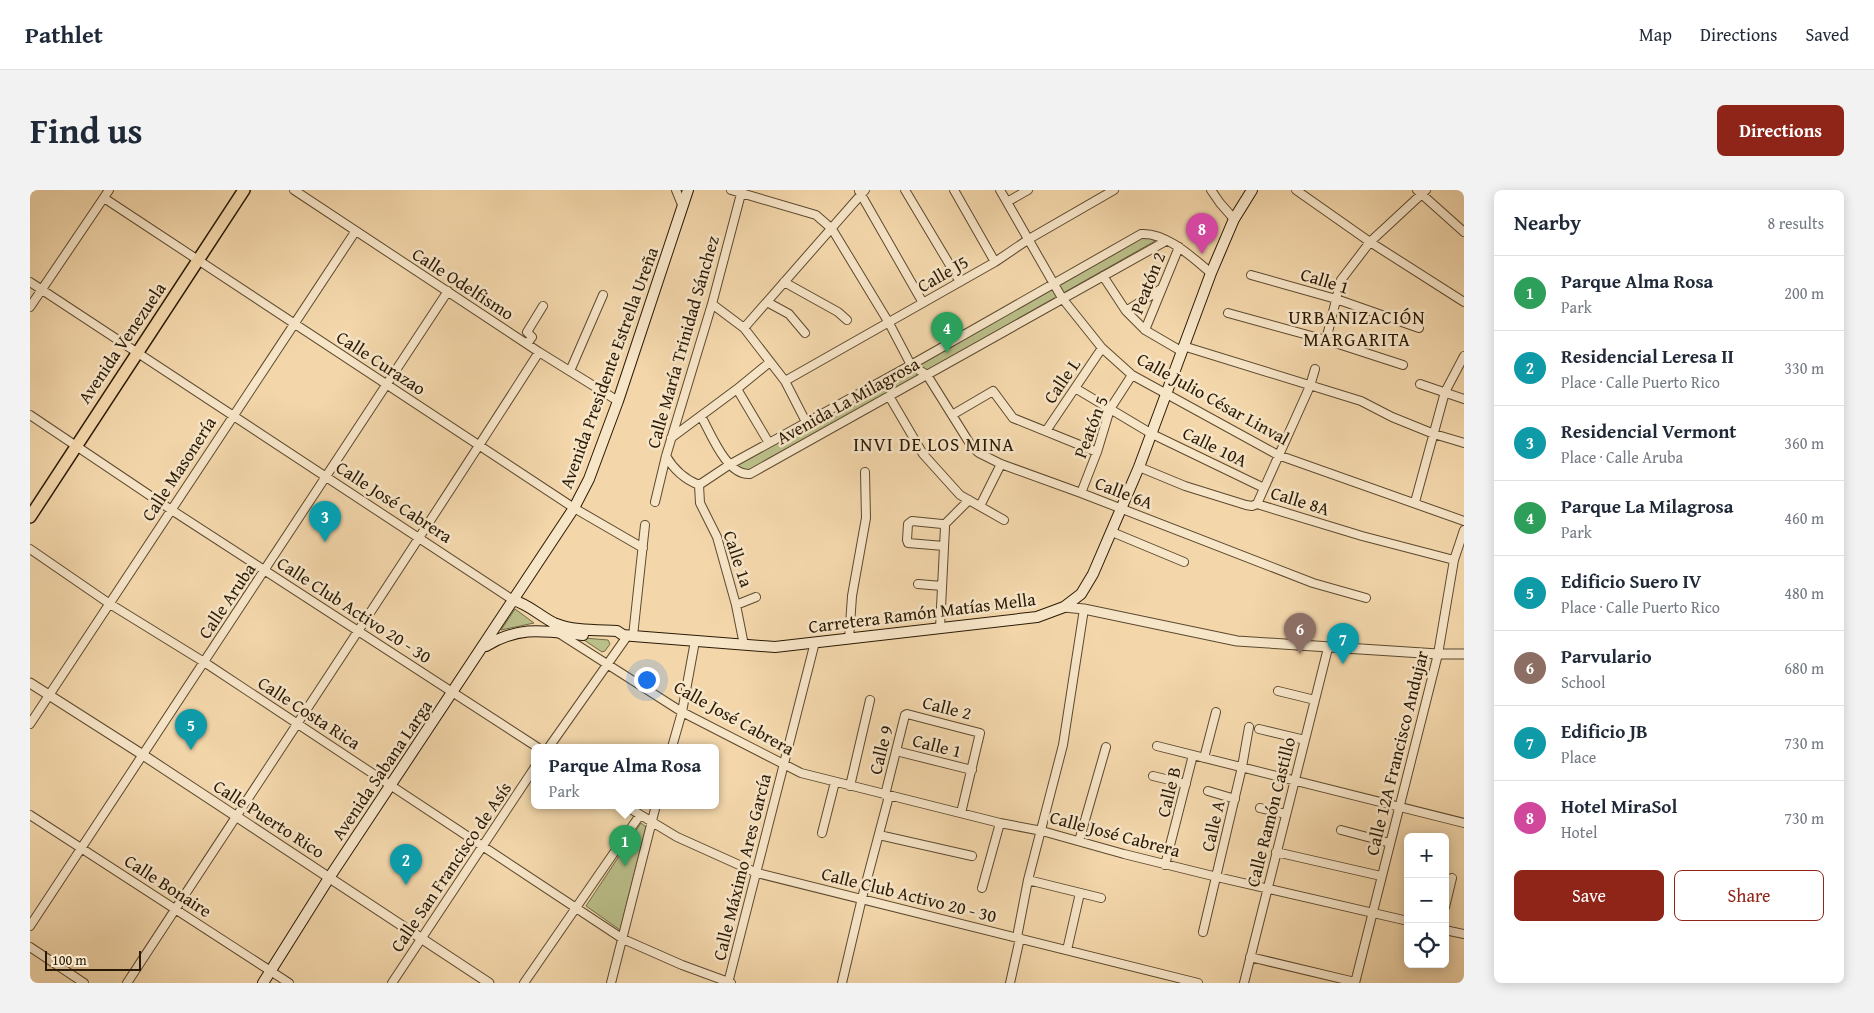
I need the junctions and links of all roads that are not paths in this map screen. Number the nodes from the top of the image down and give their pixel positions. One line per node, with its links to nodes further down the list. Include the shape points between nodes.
1 (110, 190): 18 (street)
2 (244, 190): 29 (main road, Avenida Venezuela)
3 (294, 190): 23 (street, Calle Odelfismo)
4 (676, 190): 20 (street)
5 (688, 190): 20 (main road, Avenida Presidente Estrella Ureña)
6 (731, 190): 15 (street)
7 (905, 190): 36 (street)
8 (954, 190): 30 (street)
9 (1000, 190): 19 (street, Calle Julio César Linval)
10 (1028, 190): 19 (street)
11 (1114, 190): 25 (street, Calle J5)
12 (1211, 190): 21 (street)
13 (1252, 190): 21 (main road, Carretera Ramón Matías Mella)
14 (1296, 190): 27 (street)
15 (741, 191): 22 (street, via 816,215); 47 (street, Calle María Trinidad Sánchez)
16 (861, 191): 22 (street); 46 (street)
17 (1422, 191): 24 (street); 27 (street)
18 (104, 198): 29 (street, Calle Curazao); 39 (street)
19 (1007, 202): 25 (street, Calle Julio César Linval)
20 (683, 207): 83 (main road, Avenida Presidente Estrella Ureña)
21 (1234, 219): 31 (main road, Carretera Ramón Matías Mella)
22 (832, 229): 35 (street); 53 (street)
23 (356, 232): 40 (street, Calle Odelfismo); 54 (street, Calle Masonería)
24 (1464, 232)
25 (1029, 239): 30 (street, Calle J5); 37 (street, Calle Julio César Linval)
26 (1166, 241): 28 (street, Avenida La Milagrosa); 33 (street, Avenida La Milagrosa); 37 (street, Avenida La Milagrosa, via 1149,233 1141,234)
27 (1370, 242): 43 (street, via 1341,280); 45 (street)
28 (1179, 247): 31 (street, Avenida La Milagrosa); 38 (street, Peatón 2)
29 (198, 260): 54 (street, Calle Curazao); 64 (main road, Avenida Venezuela)
30 (995, 262): 36 (street, Calle J5)
31 (1211, 274): 62 (main road, Carretera Ramón Matías Mella)
32 (1251, 275): 43 (street, Calle 1)
33 (1102, 276): 42 (street, Avenida La Milagrosa); 50 (street)
34 (30, 282): 39 (street, Calle José Cabrera)
35 (784, 282): 44 (street); 52 (street)
36 (960, 282): 46 (street, Calle J5)
37 (1054, 283): 42 (street, Calle Julio César Linval); 67 (street, Avenida La Milagrosa)
38 (1161, 289): 50 (street); 57 (street, Peatón 2)
39 (41, 290): 49 (street); 64 (street, Calle José Cabrera)
40 (448, 291): 60 (street, Calle Odelfismo); 74 (street, Calle Aruba)
41 (603, 295): 70 (street)
42 (1062, 298): 61 (street, Calle Julio César Linval); 71 (street, Avenida La Milagrosa)
43 (1336, 299): 56 (street, Calle 1); 59 (street)
44 (767, 302): 55 (street); 58 (street, via 789,314)
45 (1464, 302)
46 (923, 303): 53 (street, Calle J5)
47 (712, 304): 55 (street); 93 (street, Calle María Trinidad Sánchez)
48 (543, 306): 60 (street, via 527,332 532,337)
49 (30, 307)
50 (1126, 311): 57 (street)
51 (1228, 313): 59 (street)
52 (848, 320)
53 (889, 322): 67 (street); 73 (street, Calle J5)
54 (294, 324): 74 (street, Calle Curazao); 88 (street, Calle Masonería)
55 (744, 328): 66 (street)
56 (1419, 328)
57 (1145, 330): 62 (street)
58 (805, 333)
59 (1326, 340): 68 (street)
60 (527, 344): 63 (street, Calle Odelfismo)
61 (1102, 348): 72 (street, Calle Julio César Linval); 77 (street, Calle L)
62 (1182, 349): 76 (street); 80 (main road, Carretera Ramón Matías Mella)
63 (539, 352): 70 (street, Calle Odelfismo); 97 (street)
64 (137, 353): 88 (street, Calle José Cabrera); 96 (main road, Avenida Venezuela)
65 (1464, 356): 79 (street)
66 (770, 362): 73 (street); 78 (street)
67 (910, 365): 71 (street, Calle 6A); 89 (street, Avenida La Milagrosa)
68 (1403, 366)
69 (1314, 369): 76 (street)
70 (570, 371): 83 (street, Calle Odelfismo)
71 (926, 375): 81 (street, Avenida La Milagrosa); 86 (street, Calle 6A)
72 (1132, 375): 80 (street, Calle Julio César Linval); 84 (street, Peatón 5)
73 (785, 381): 89 (street)
74 (387, 384): 97 (street, Calle Curazao); 105 (street, Calle Aruba)
75 (1420, 384): 79 (street)
76 (1310, 386): 92 (street, via 1361,401); 99 (street)
77 (1075, 388): 84 (street, Calle 10A); 90 (street, Calle L)
78 (737, 389): 87 (street); 94 (street)
79 (1446, 392): 82 (street); 92 (street)
80 (1166, 393): 91 (main road, Carretera Ramón Matías Mella); 99 (street, Calle Julio César Linval)
81 (889, 396): 102 (street, Avenida La Milagrosa, via 750,474); 109 (street, via 923,454 960,495)
82 (1464, 399)
83 (618, 400): 114 (main road, Avenida Presidente Estrella Ureña, via 589,479)
84 (1110, 409): 91 (street, Calle 10A); 98 (street, Peatón 5)
85 (30, 415): 96 (street, Calle Club Activo 20 - 30)
86 (952, 415): 90 (street, via 989,392 995,392 1010,416); 101 (street, Calle 6A, via 972,447)
87 (701, 416): 93 (street); 102 (street)
88 (232, 417): 105 (street, Calle José Cabrera); 115 (street, Calle Masonería)
89 (806, 422): 94 (street, Avenida La Milagrosa)
90 (1046, 431): 98 (street)
91 (1152, 434): 103 (main road, Carretera Ramón Matías Mella); 107 (street, Calle 10A)
92 (1434, 434): 95 (street); 111 (street)
93 (671, 438): 100 (street, Calle María Trinidad Sánchez)
94 (768, 443): 102 (street, Avenida La Milagrosa)
95 (1464, 443)
96 (76, 445): 115 (street, Calle Club Activo 20 - 30); 117 (main road, Avenida Venezuela)
97 (480, 446): 114 (street, Calle Curazao); 124 (street)
98 (1097, 452): 108 (street, Peatón 5)
99 (1278, 454): 107 (street); 111 (street, Calle Julio César Linval)
100 (666, 456): 106 (street, via 682,477); 110 (street, Calle María Trinidad Sánchez)
101 (1001, 464): 108 (street, Calle 6A); 113 (street)
102 (729, 466): 106 (street, Avenida La Milagrosa)
103 (1139, 467): 112 (street, Calle 8A, via 1228,500 1252,506); 116 (main road, Carretera Ramón Matías Mella)
104 (865, 472): 145 (street, via 866,518 852,596)
105 (326, 478): 124 (street, Calle José Cabrera); 130 (street, Calle Aruba)
106 (699, 485): 138 (street, Calle 1a, via 700,503 717,537)
107 (1264, 488): 112 (street)
108 (1081, 492): 116 (street, Calle 6A)
109 (969, 500): 113 (street); 121 (street)
110 (655, 502)
111 (1415, 502): 119 (street, Calle Julio César Linval)
112 (1257, 504): 128 (street, Calle 8A)
113 (980, 506): 118 (street)
114 (574, 508): 126 (street, Calle Curazao); 131 (main road, Avenida Presidente Estrella Ureña)
115 (170, 509): 130 (street, Calle Club Activo 20 - 30); 137 (street, Calle Masonería)
116 (1122, 509): 123 (main road, Carretera Ramón Matías Mella); 135 (street, Calle 6A, via 1314,583)
117 (30, 517)
118 (1004, 520)
119 (1464, 521)
120 (646, 525): 126 (street)
121 (944, 525): 125 (street); 125 (street, via 912,521 908,524 907,540 908,543)
122 (1464, 530): 128 (street, Calle 12A Francisco Andujar)
123 (1112, 532): 129 (street); 139 (main road, Carretera Ramón Matías Mella, via 1081,594)
124 (420, 538): 136 (street, Calle José Cabrera); 142 (street)
125 (944, 546): 133 (street)
126 (643, 548): 144 (street)
127 (30, 549): 137 (street, Calle Costa Rica)
128 (1454, 560): 151 (street, Calle 12A Francisco Andujar)
129 (1184, 562)
130 (266, 570): 142 (street, Calle Club Activo 20 - 30); 153 (street, Calle Aruba)
131 (530, 576): 136 (main road, Avenida Sabana Larga)
132 (918, 584): 133 (street)
133 (942, 586): 141 (street)
134 (756, 597): 138 (street)
135 (1366, 598)
136 (513, 600): 143 (main road, Calle José Cabrera, via 518,607); 144 (main road, Carretera Ramón Matías Mella, via 555,623); 149 (main road, Avenida Sabana Larga)
137 (110, 604): 153 (street, Calle Costa Rica); 158 (street, Calle Masonería)
138 (736, 606): 148 (street, Calle 1a)
139 (1064, 607): 140 (street); 141 (main road, Carretera Ramón Matías Mella, via 1037,618)
140 (1084, 609): 150 (street, via 1237,641); 204 (street, via 1063,745)
141 (940, 628): 145 (main road, Carretera Ramón Matías Mella)
142 (358, 630): 157 (street, Calle Club Activo 20 - 30); 164 (street)
143 (559, 633): 144 (main road, Carretera Ramón Matías Mella, via 605,637); 149 (main road, Carretera Ramón Matías Mella, via 532,630 514,633 502,636); 154 (street, Calle José Cabrera)
144 (628, 635): 146 (main road, Carretera Ramón Matías Mella); 154 (street)
145 (849, 639): 147 (main road, Carretera Ramón Matías Mella)
146 (696, 641): 148 (main road, Carretera Ramón Matías Mella); 161 (street)
147 (815, 642): 148 (main road, Carretera Ramón Matías Mella, via 775,647); 178 (street, Calle Máximo Ares García)
148 (744, 645)
149 (483, 648): 157 (main road, Avenida Sabana Larga)
150 (1328, 648): 151 (street); 160 (street, Calle Ramón Castillo)
151 (1438, 654): 152 (street); 191 (street, Calle 12A Francisco Andujar)
152 (1464, 654)
153 (204, 662): 164 (street, Calle Costa Rica); 175 (street, Calle Aruba)
154 (608, 664): 161 (street, Calle José Cabrera); 170 (street)
155 (30, 683): 158 (street, Calle Puerto Rico)
156 (1278, 691): 160 (street)
157 (453, 693): 169 (street, Calle Club Activo 20 - 30); 186 (main road, Avenida Sabana Larga)
158 (48, 696): 165 (street, Calle Masonería); 175 (street, Calle Puerto Rico)
159 (870, 700): 187 (street)
160 (1315, 700): 168 (street, Calle Ramón Castillo)
161 (682, 712): 171 (street); 178 (street, Calle José Cabrera)
162 (1216, 712): 177 (street)
163 (906, 714): 174 (street, Calle 9); 180 (street, Calle 2, via 980,733)
164 (296, 723): 186 (street, Calle Costa Rica); 199 (street)
165 (30, 724)
166 (1249, 727): 179 (street, Calle A)
167 (1259, 729): 168 (street)
168 (1305, 740): 183 (street, Calle Ramón Castillo)
169 (532, 744)
170 (551, 744)
171 (673, 744)
172 (1156, 746): 176 (street)
173 (1106, 747): 207 (street)
174 (896, 751): 180 (street, Calle 1); 189 (street, Calle 9)
175 (143, 755): 199 (street, Calle Puerto Rico); 210 (street, Calle Aruba)
176 (1193, 755): 177 (street); 185 (street, Calle B)
177 (1204, 758): 179 (street)
178 (784, 765): 184 (street, Calle José Cabrera); 214 (street, Calle Máximo Ares García)
179 (1242, 767): 183 (street); 190 (street, Calle A)
180 (972, 770): 195 (street)
181 (531, 773): 209 (street, Calle San Francisco de Asís)
182 (1153, 776): 185 (street)
183 (1295, 780): 191 (street); 196 (street, Calle Ramón Castillo)
184 (835, 782): 187 (street, Calle José Cabrera); 205 (street)
185 (1186, 784): 213 (street, Calle B)
186 (390, 785): 209 (street, Calle Costa Rica); 217 (main road, Avenida Sabana Larga)
187 (850, 786): 189 (street, Calle José Cabrera)
188 (1208, 791): 190 (street)
189 (887, 795): 195 (street, Calle José Cabrera); 206 (street, Calle 9)
190 (1235, 799): 216 (street, Calle A)
191 (1399, 807): 202 (street); 208 (street, Calle 12A Francisco Andujar)
192 (1260, 808): 196 (street)
193 (630, 809): 198 (street, Calle Club Activo 20 - 30)
194 (655, 809): 200 (street)
195 (961, 814): 201 (street, Calle José Cabrera)
196 (1286, 814): 211 (street, Calle Ramón Castillo)
197 (30, 815): 210 (street, Calle Bonaire)
198 (640, 815): 200 (street, Calle Club Activo 20 - 30); 226 (street)
199 (235, 816): 217 (street, Calle Puerto Rico); 227 (street)
200 (651, 822): 214 (street, Calle Club Activo 20 - 30); 236 (street)
201 (1000, 823): 204 (street, Calle José Cabrera); 220 (street)
202 (1464, 823)
203 (1341, 830): 208 (street)
204 (1042, 831): 207 (street, Calle José Cabrera); 219 (street)
205 (822, 833)
206 (879, 835): 212 (street); 224 (street, Calle 9)
207 (1079, 841): 213 (street, Calle José Cabrera)
208 (1390, 843): 215 (street, Calle 12A Francisco Andujar)
209 (483, 845): 226 (street, Calle Costa Rica); 235 (street, Calle San Francisco de Asís)
210 (82, 848): 227 (street, Calle Bonaire); 230 (street, Calle Aruba)
211 (1276, 852): 215 (street); 221 (street, Calle Ramón Castillo)
212 (972, 856)
213 (1165, 864): 216 (street, Calle José Cabrera)
214 (757, 873): 224 (street, Calle Club Activo 20 - 30); 249 (street, Calle Máximo Ares García)
215 (1381, 876): 228 (street, Calle 12A Francisco Andujar)
216 (1217, 877): 221 (street, Calle José Cabrera); 232 (street, Calle A)
217 (329, 878): 235 (street, Calle Puerto Rico); 240 (main road, Avenida Sabana Larga)
218 (1452, 878): 222 (street)
219 (1028, 880): 223 (street); 234 (street)
220 (982, 888)
221 (1267, 890): 228 (street, Calle José Cabrera); 239 (street, Calle Ramón Castillo)
222 (1449, 890)
223 (1080, 893): 225 (street); 238 (street)
224 (862, 898): 234 (street, Calle Club Activo 20 - 30); 250 (street, Calle 9)
225 (1101, 898)
226 (576, 908): 236 (street, Calle Costa Rica); 247 (street)
227 (175, 909): 240 (street, Calle Bonaire); 242 (street)
228 (1372, 912): 229 (street, Calle José Cabrera); 254 (street, Calle 12A Francisco Andujar)
229 (1404, 920)
230 (30, 926)
231 (1449, 931): 233 (street)
232 (1203, 932)
233 (1464, 934)
234 (1018, 938): 238 (street, Calle Club Activo 20 - 30); 251 (street)
235 (421, 939): 245 (street, Calle San Francisco de Asís); 246 (street, Calle Puerto Rico)
236 (623, 939): 248 (street); 249 (street, Calle Costa Rica)
237 (30, 947): 241 (street)
238 (1067, 950): 252 (street, Calle Club Activo 20 - 30)
239 (1250, 957): 253 (street, Calle Ramón Castillo); 254 (street)
240 (271, 971): 243 (main road, Avenida Sabana Larga); 244 (street, Calle Bonaire)
241 (84, 983)
242 (127, 983)
243 (263, 983)
244 (289, 983)
245 (392, 983)
246 (489, 983)
247 (524, 983)
248 (611, 983)
249 (729, 983)
250 (842, 983)
251 (1010, 983)
252 (1198, 983)
253 (1244, 983)
254 (1355, 983)

